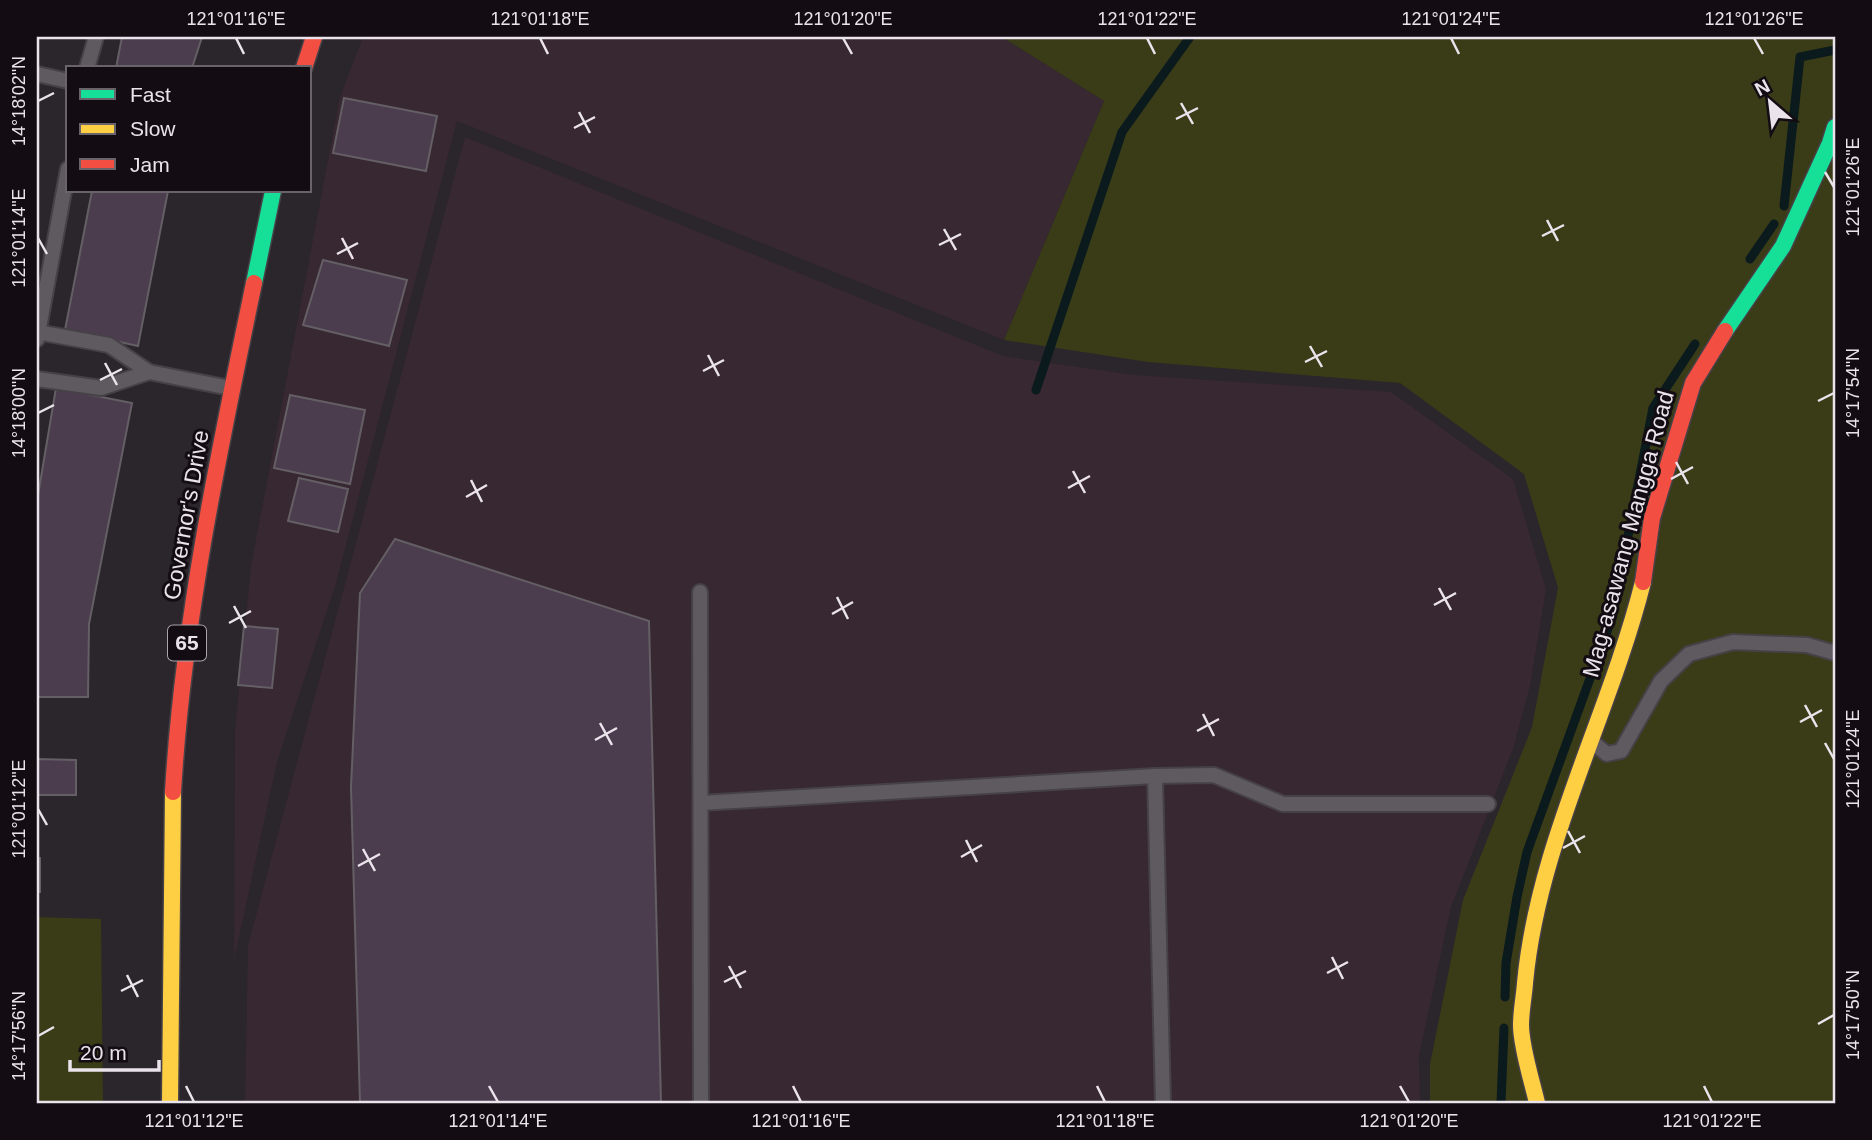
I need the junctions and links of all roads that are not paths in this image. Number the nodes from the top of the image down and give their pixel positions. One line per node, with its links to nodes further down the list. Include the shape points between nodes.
1 (96, 37): 3 (lane)
2 (314, 37): 4 (main road)
3 (88, 66)
4 (305, 66)
5 (37, 74): 6 (lane)
6 (66, 81)
7 (1835, 127): 16 (main road, Mag-asawang Mangga Road, via 1783,246 1693,383 1652,517 1643,583 1626,643)
8 (66, 180): 10 (lane)
9 (273, 192): 13 (main road, Governor's Drive / 65)
10 (37, 335): 11 (lane, via 108,345)
11 (149, 372): 12 (lane, via 101,388); 13 (lane)
12 (37, 379)
13 (232, 388): 20 (main road, Governor's Drive / 65, via 191,617 176,739 171,828)
14 (700, 592): 18 (lane)
15 (1835, 653): 16 (lane, via 1807,645 1733,642 1689,654 1661,681 1621,751 1607,754)
16 (1591, 741): 23 (main road, Mag-asawang Mangga Road, via 1546,873 1529,942 1521,1027)
17 (1155, 776): 18 (lane); 19 (lane, via 1214,775 1283,804); 22 (lane)
18 (701, 803): 21 (lane)
19 (1488, 804)
20 (170, 1103)
21 (701, 1103)
22 (1163, 1103)
23 (1537, 1103)

